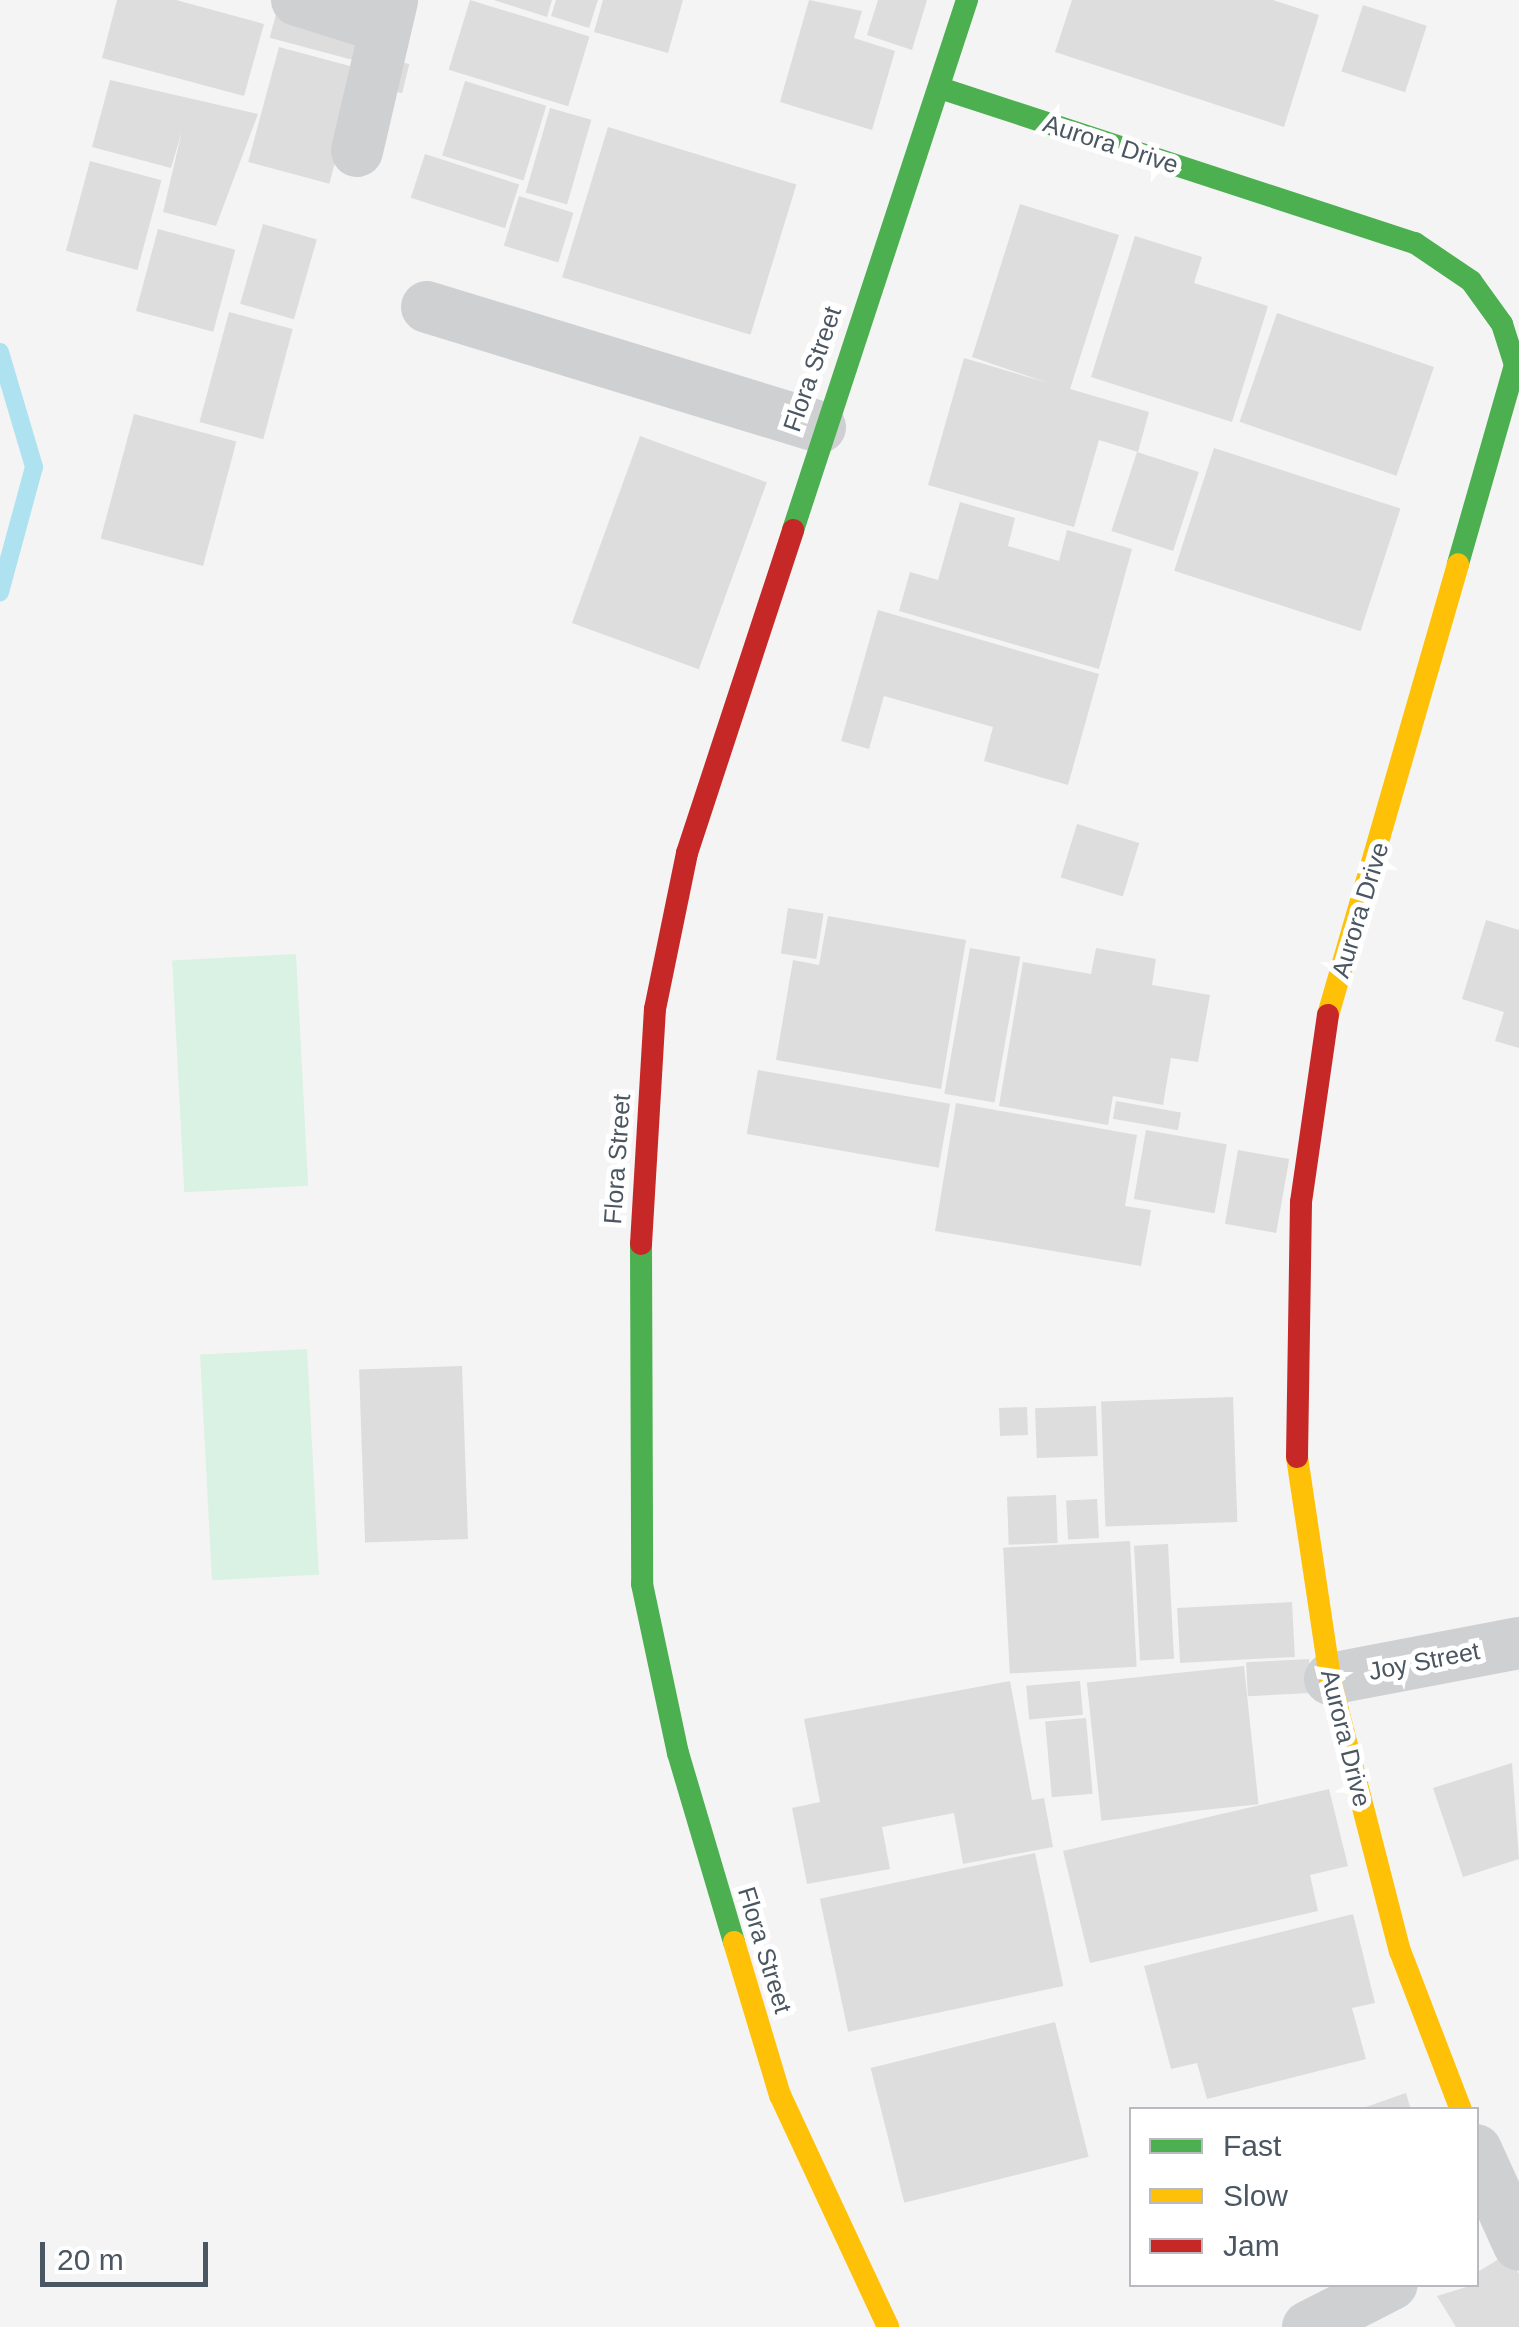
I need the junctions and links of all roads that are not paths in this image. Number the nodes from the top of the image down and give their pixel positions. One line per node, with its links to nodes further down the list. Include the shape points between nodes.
1 (298, 0): 3 (street)
2 (967, 0): 4 (street, Flora Street)
3 (388, 14): 5 (street)
4 (940, 88): 7 (street, Flora Street); 9 (street, Aurora Drive, via 1415,242 1470,281 1502,324 1516,365 1320,1043 1300,1202 1293,1428)
5 (357, 151)
6 (427, 308): 7 (street)
7 (820, 427): 14 (street, Flora Street, via 688,853 656,1009 634,1405 642,1584 678,1754 780,2095)
8 (1519, 1644): 9 (street, Joy Street)
9 (1330, 1679): 10 (street, Aurora Drive, via 1400,1951)
10 (1460, 2107)
11 (1479, 2161): 12 (street)
12 (1501, 2238)
13 (1386, 2287): 15 (street)
14 (888, 2327)
15 (1308, 2327)

